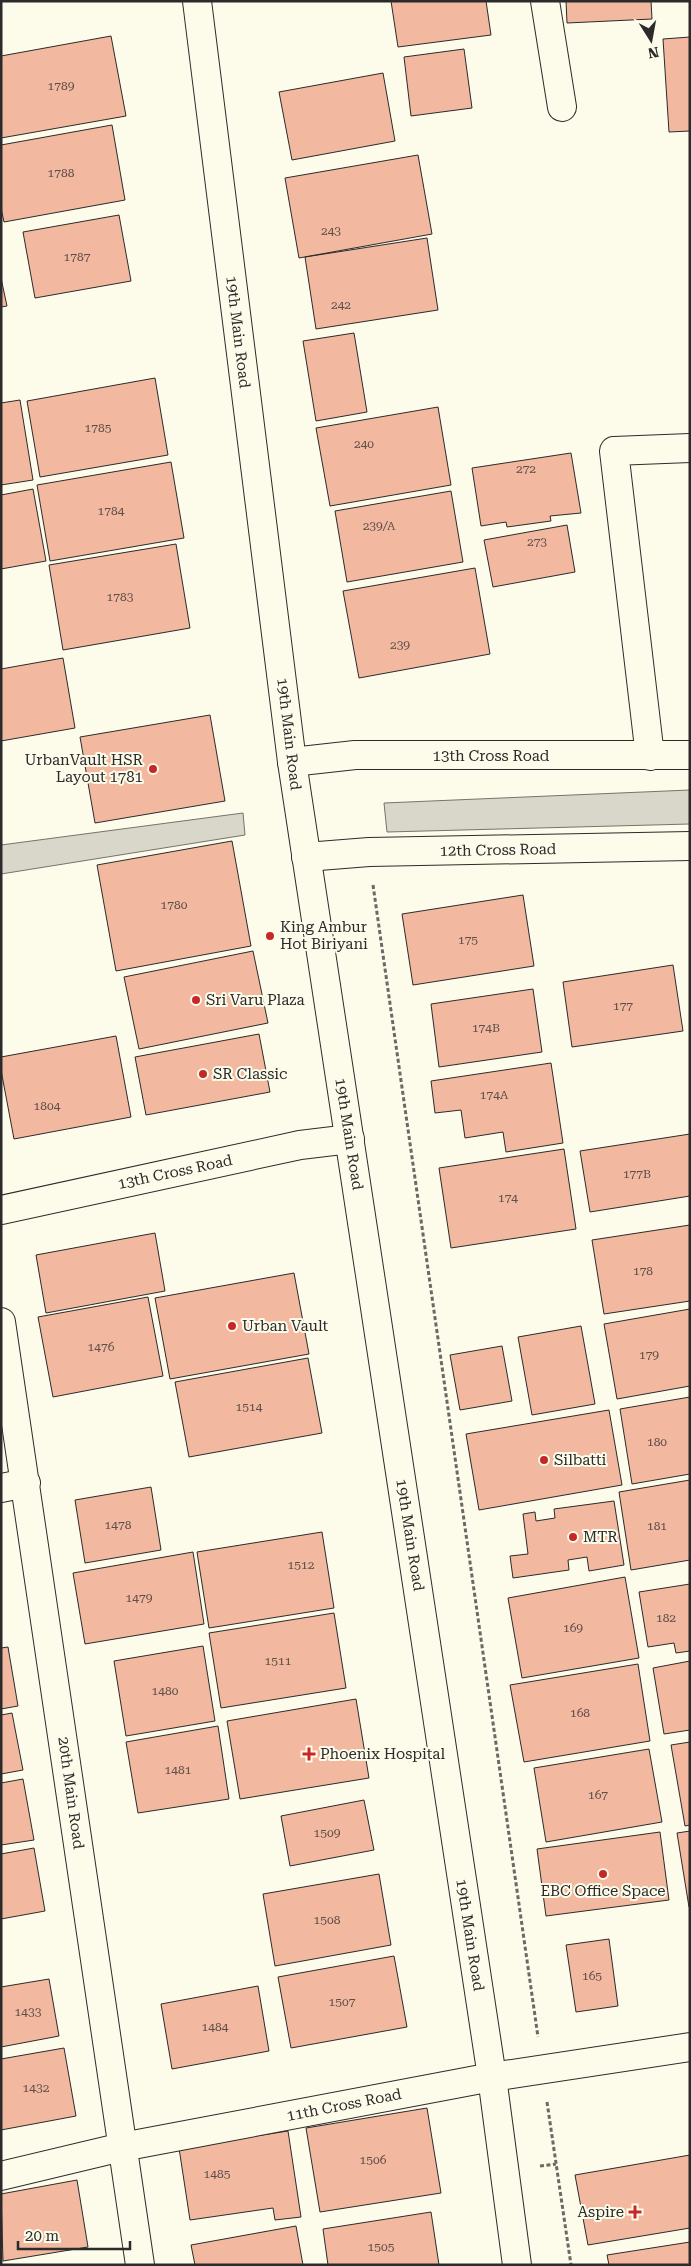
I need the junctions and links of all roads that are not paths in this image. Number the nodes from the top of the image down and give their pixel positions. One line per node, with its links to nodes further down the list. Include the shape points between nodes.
1 (197, 1): 7 (street, 19th Main Road)
2 (544, 1): 3 (street)
3 (562, 107)
4 (690, 448): 6 (street, via 614,451)
5 (690, 755): 6 (street, 13th Cross Road)
6 (650, 756): 7 (street, 13th Cross Road, via 355,755)
7 (292, 762): 9 (street, 19th Main Road)
8 (690, 846): 9 (street, 12th Cross Road, via 369,852)
9 (305, 848): 10 (street, 19th Main Road)
10 (350, 1139): 11 (street, 13th Cross Road, via 300,1145); 15 (street, 19th Main Road)
11 (1, 1210)
12 (1, 1322): 13 (street, 20th Main Road)
13 (14, 1485): 16 (street, 20th Main Road)
14 (690, 2047): 15 (street, 11th Cross Road)
15 (492, 2077): 16 (street, 11th Cross Road); 19 (street, 19th Main Road)
16 (122, 2147): 17 (street, 11th Cross Road); 18 (street, 20th Main Road)
17 (1, 2176)
18 (140, 2265)
19 (517, 2265)

